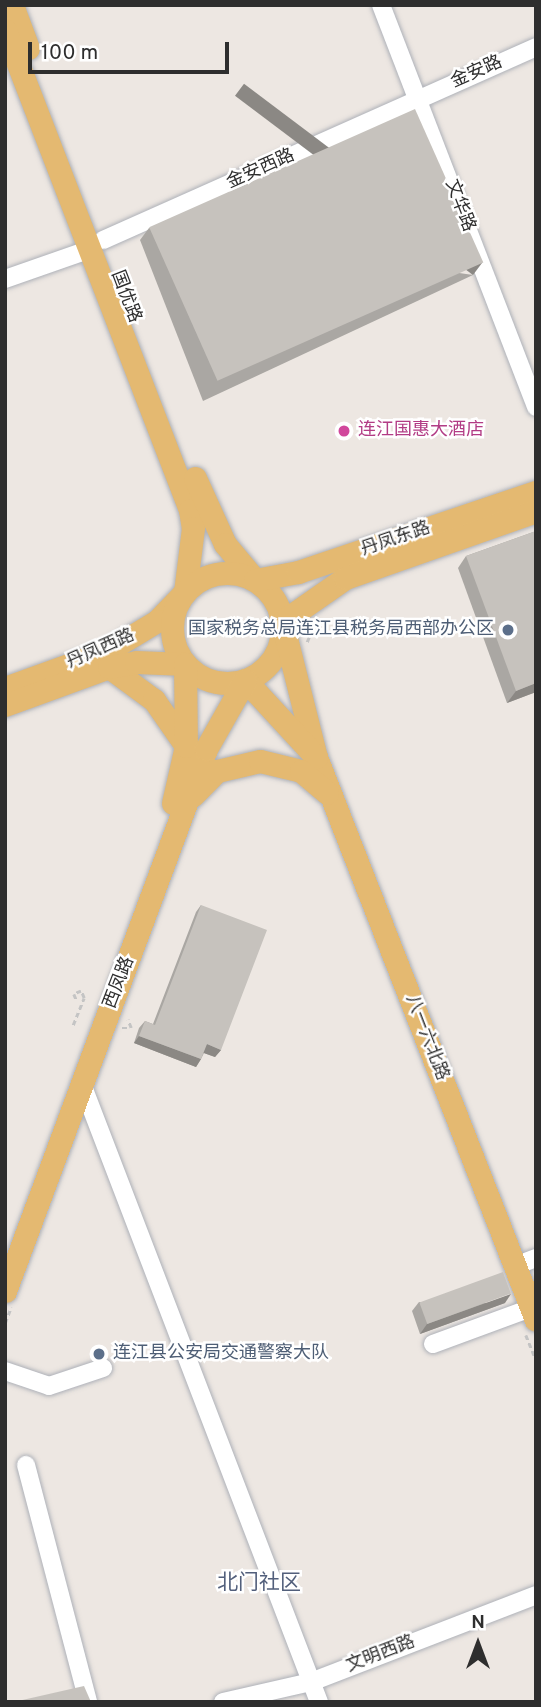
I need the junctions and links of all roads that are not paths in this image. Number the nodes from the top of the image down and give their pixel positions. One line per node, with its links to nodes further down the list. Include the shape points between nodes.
1 (12, 5): 6 (main road, 国优路)
2 (381, 5): 5 (street, 文华路)
3 (5, 30): 6 (main road, 国优路)
4 (536, 47): 5 (street, 金安路)
5 (418, 99): 6 (street, 金安西路); 8 (street, 文华路)
6 (97, 245): 7 (street, 金安西路); 11 (main road, 国优路, via 209,514 225,544); 12 (main road, 国优路, via 190,510 192,550)
7 (5, 279)
8 (536, 407)
9 (536, 492): 11 (main road, 丹凤东路, via 308,569)
10 (536, 511): 13 (main road, 丹凤东路, via 345,578)
11 (255, 580): 12 (main road, via 240,574 210,575); 13 (main road, via 277,605)
12 (185, 592): 14 (main road, via 172,620 172,636); 17 (main road, 丹凤西路, via 131,639)
13 (282, 622): 16 (main road, via 273,657); 20 (main road, 八一六北路)
14 (185, 664): 15 (main road, 丹凤西路, via 136,662); 16 (main road, via 207,679); 19 (main road, 西凤路)
15 (109, 667): 18 (main road, 丹凤西路); 19 (main road, via 154,700)
16 (245, 680): 20 (main road, 八一六北路); 21 (main road, 西凤路, via 212,735)
17 (5, 688)
18 (5, 705)
19 (186, 746): 24 (main road, 西凤路, via 170,813)
20 (316, 757): 22 (main road, 八一六北路)
21 (190, 800): 22 (main road, via 218,771 260,761 301,771 322,787); 23 (main road, 西凤路)
22 (334, 804): 25 (main road, 八一六北路)
23 (82, 1084): 26 (main road, 西凤路); 33 (street)
24 (5, 1249)
25 (525, 1262): 27 (main road, 八一六北路)
26 (10, 1294)
27 (528, 1313): 28 (street)
28 (433, 1344)
29 (103, 1368): 30 (street, via 50,1386)
30 (5, 1371)
31 (26, 1465): 34 (street)
32 (536, 1595): 33 (street, 文明西路)
33 (311, 1682): 35 (street, 文明西路); 36 (street)
34 (88, 1702)
35 (223, 1702)
36 (319, 1702)

